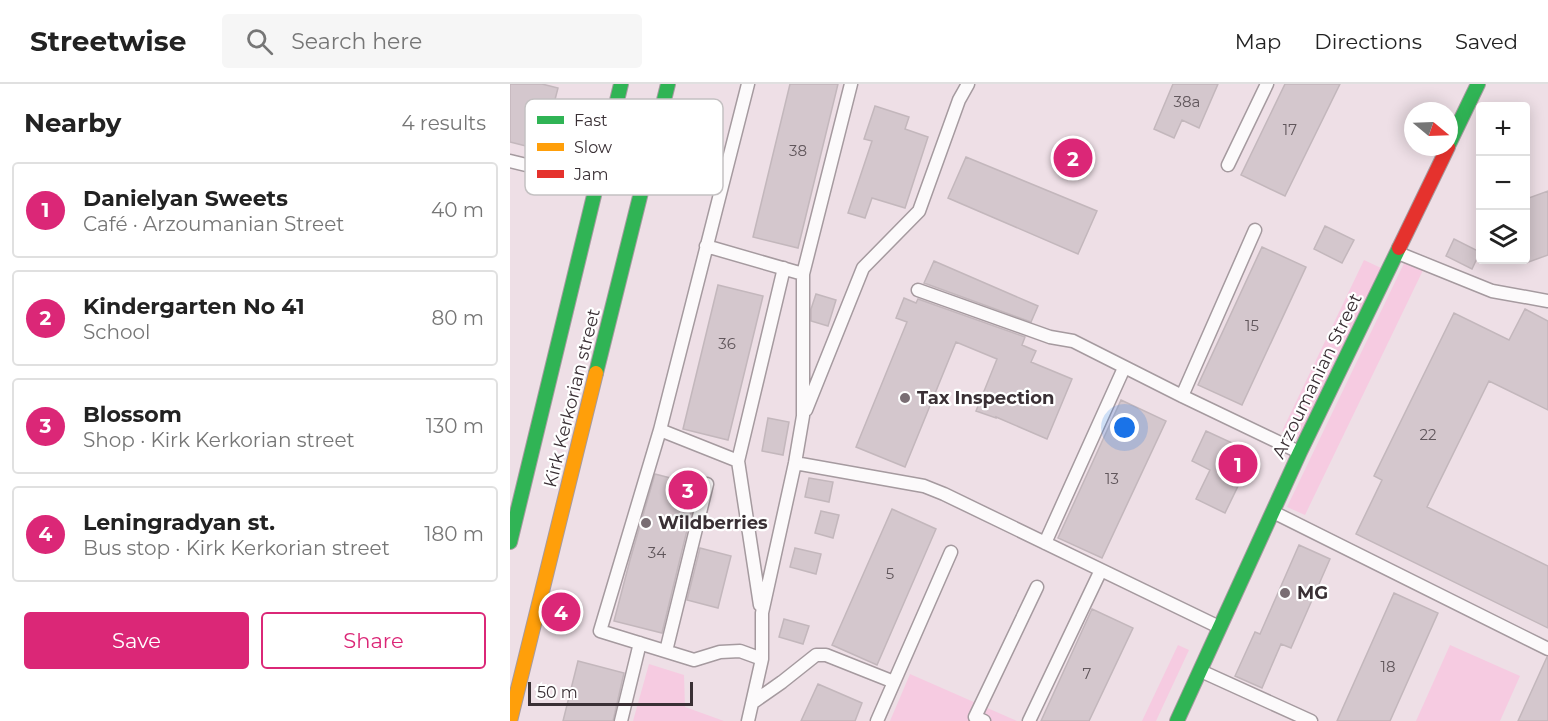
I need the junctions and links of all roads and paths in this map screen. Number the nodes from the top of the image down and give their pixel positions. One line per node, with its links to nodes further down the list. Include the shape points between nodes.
1 (621, 84): 8 (main road, Kirk Kerkorian street)
2 (668, 84): 9 (main road, Kirk Kerkorian street)
3 (748, 84): 15 (lane)
4 (851, 84): 23 (lane)
5 (968, 84): 28 (lane, via 920,211 863,268)
6 (1267, 84): 13 (lane)
7 (1478, 84): 10 (main road, Arzoumanian Street)
8 (617, 99)
9 (664, 99)
10 (1458, 125)
11 (1443, 156): 21 (main road, Arzoumanian Street)
12 (510, 162): 14 (lane)
13 (1228, 165)
14 (525, 166)
15 (723, 180)
16 (594, 195): 35 (main road, Kirk Kerkorian street)
17 (640, 195): 49 (main road, Kirk Kerkorian street)
18 (719, 195): 20 (lane)
19 (1256, 230): 27 (lane)
20 (706, 246): 22 (lane); 29 (lane)
21 (1397, 253): 25 (lane, via 1492,291); 30 (main road, Arzoumanian Street)
22 (784, 268): 23 (lane); 31 (lane)
23 (803, 274): 28 (lane)
24 (918, 290): 26 (lane, via 1050,337 1072,341)
25 (1548, 301)
26 (1124, 368): 27 (lane); 36 (lane)
27 (1182, 396): 30 (lane)
28 (803, 416): 32 (lane)
29 (660, 430): 31 (lane); 42 (lane, via 600,631)
30 (1300, 452): 34 (main road, Arzoumanian Street)
31 (738, 461): 40 (lane)
32 (795, 464): 36 (lane, via 924,486); 40 (lane)
33 (706, 484): 44 (lane)
34 (1273, 511): 41 (main road, Arzoumanian Street); 43 (lane)
35 (510, 542)
36 (1045, 543): 38 (lane)
37 (951, 552): 47 (lane)
38 (1101, 570): 41 (lane); 54 (lane)
39 (1037, 587): 53 (lane, via 975,717)
40 (762, 613): 45 (lane)
41 (1220, 628): 46 (main road, Arzoumanian Street)
42 (640, 643): 44 (lane); 50 (lane)
43 (1548, 649)
44 (666, 651): 45 (lane, via 694,660 740,651)
45 (762, 659): 48 (lane)
46 (1201, 671): 55 (main road, Arzoumanian Street); 56 (lane)
47 (894, 682): 48 (lane, via 826,655 816,655); 52 (lane)
48 (752, 703): 51 (lane)
49 (510, 721)
50 (621, 721)
51 (748, 721)
52 (877, 721)
53 (984, 721)
54 (1029, 721)
55 (1177, 721)
56 (1311, 721)

